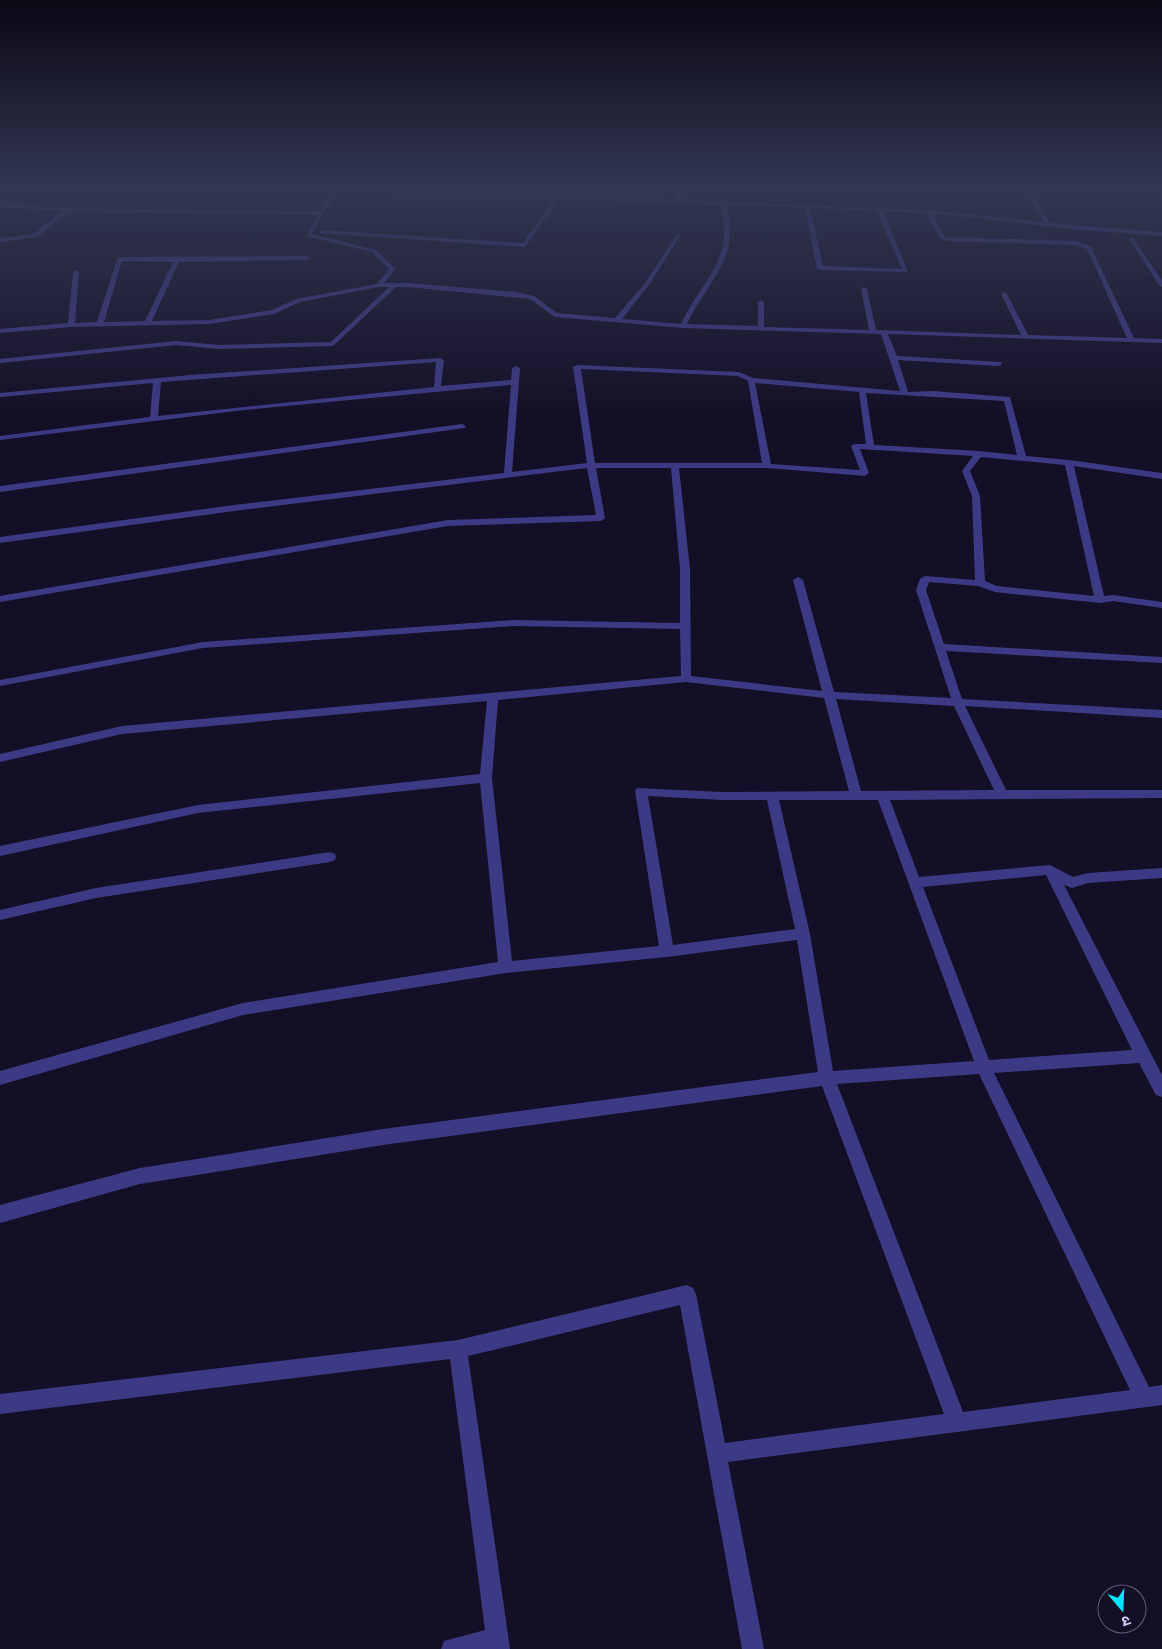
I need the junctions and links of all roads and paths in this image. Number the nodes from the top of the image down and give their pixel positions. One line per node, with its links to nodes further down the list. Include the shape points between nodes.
1 (118, 263): 19 (street)
2 (176, 263): 18 (street)
3 (386, 263): 11 (street, via 392,269)
4 (661, 263): 17 (street)
5 (720, 263): 21 (street, via 691,308)
6 (819, 263): 7 (street, via 820,268 906,271)
7 (902, 263)
8 (1096, 263): 27 (street)
9 (1148, 263): 13 (street)
10 (76, 272): 20 (street)
11 (378, 285): 12 (street); 18 (street, via 298,300 274,312 209,322)
12 (394, 285): 17 (street, via 516,294 532,297 555,316); 30 (street, via 332,344 220,347 176,343)
13 (1162, 285)
14 (864, 289): 24 (street)
15 (1004, 294): 26 (street)
16 (761, 302): 22 (street)
17 (617, 320): 21 (street)
18 (148, 323): 19 (street)
19 (100, 324): 20 (street)
20 (71, 325): 23 (street)
21 (684, 326): 22 (street)
22 (761, 328): 24 (street)
23 (0, 331)
24 (873, 333): 25 (street)
25 (884, 334): 26 (street); 29 (street)
26 (1026, 338): 27 (street)
27 (1132, 341): 28 (street)
28 (1162, 341)
29 (894, 358): 31 (street); 38 (street)
30 (0, 361)
31 (998, 364)
32 (516, 368): 35 (street)
33 (157, 380): 36 (street, via 440,360); 39 (street); 40 (street)
34 (751, 380): 37 (street); 47 (street, via 738,374 577,367); 49 (street)
35 (515, 382): 36 (street); 50 (street)
36 (437, 389): 40 (street)
37 (862, 390): 38 (street); 43 (street)
38 (904, 394): 45 (street, via 1007,399)
39 (0, 395)
40 (154, 418): 42 (street)
41 (462, 426): 52 (street)
42 (0, 438)
43 (870, 446): 44 (street); 49 (street, via 855,446 865,472)
44 (979, 453): 45 (street); 55 (street, via 966,471 976,496)
45 (1022, 457): 46 (street)
46 (1069, 462): 51 (street); 57 (street)
47 (591, 465): 48 (street); 50 (street); 56 (street, via 601,518 448,523)
48 (675, 466): 49 (street); 59 (street)
49 (767, 466)
50 (508, 475): 53 (street)
51 (1162, 476)
52 (0, 489)
53 (0, 540)
54 (798, 580): 64 (street)
55 (980, 583): 57 (street, via 996,589); 60 (street, via 925,579 921,590)
56 (0, 599)
57 (1100, 600): 58 (street, via 1113,598)
58 (1162, 605)
59 (686, 626): 62 (street); 63 (street, via 513,624 203,645)
60 (939, 647): 61 (street); 66 (street)
61 (1162, 660)
62 (686, 679): 64 (street); 65 (street)
63 (0, 682)
64 (831, 695): 66 (street); 71 (street)
65 (493, 696): 68 (street, via 122,730); 69 (street)
66 (957, 701): 67 (street); 73 (street)
67 (1162, 714)
68 (0, 758)
69 (486, 778): 75 (street, via 198,809); 83 (street)
70 (1162, 794): 73 (street)
71 (856, 795): 72 (street); 74 (street)
72 (882, 795): 73 (street); 79 (street)
73 (1002, 795)
74 (772, 796): 81 (street); 82 (street, via 641,791)
75 (0, 851)
76 (330, 858): 80 (street, via 96,894)
77 (1050, 870): 78 (street, via 1072,883 1088,878); 79 (street); 84 (street)
78 (1162, 874)
79 (915, 883): 85 (street)
80 (0, 915)
81 (803, 934): 82 (street); 87 (street)
82 (667, 952): 83 (street)
83 (506, 967): 86 (street, via 243,1009)
84 (1143, 1056): 85 (street); 88 (street)
85 (984, 1068): 87 (street); 91 (street)
86 (0, 1078)
87 (827, 1078): 89 (street, via 383,1137 150,1174); 93 (street)
88 (1162, 1090)
89 (0, 1214)
90 (458, 1349): 92 (street); 94 (street, via 687,1294); 95 (street)
91 (1153, 1396): 93 (street)
92 (0, 1404)
93 (958, 1422): 94 (street)
94 (717, 1454): 97 (street)
95 (498, 1644): 96 (street)
96 (452, 1649)
97 (753, 1649)

